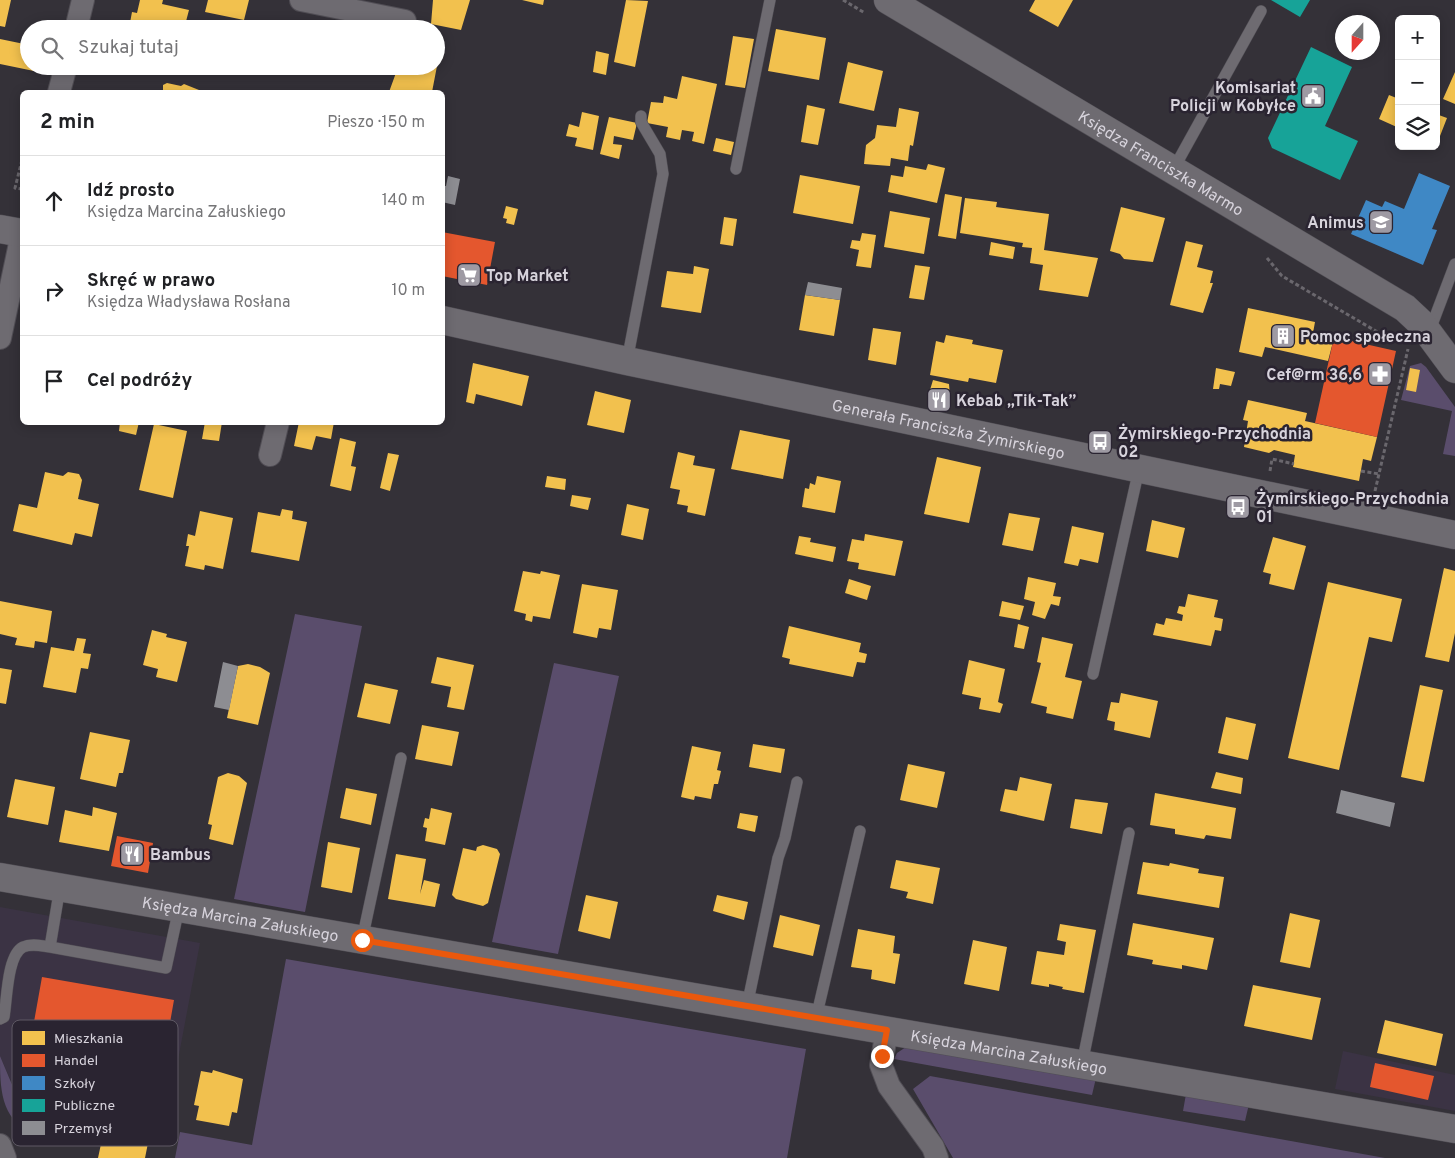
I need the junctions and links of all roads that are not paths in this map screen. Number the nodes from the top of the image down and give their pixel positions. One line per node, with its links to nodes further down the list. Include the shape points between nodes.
1 (83, 0): 6 (street)
2 (301, 0): 7 (street)
3 (770, 0): 11 (lane)
4 (888, 0): 12 (street, Księdza Franciszka Marmo)
5 (1262, 11): 12 (lane)
6 (78, 20)
7 (401, 20)
8 (64, 75): 9 (street)
9 (60, 90)
10 (641, 116): 20 (lane, via 641,122 660,154 663,174)
11 (736, 169)
12 (1173, 170): 18 (street, Księdza Franciszka Marmo, via 1404,308)
13 (0, 229): 14 (street)
14 (20, 234)
15 (20, 243): 19 (street)
16 (1455, 264): 18 (lane)
17 (445, 321): 20 (street, Generała Franciszka Żymirskiego)
18 (1420, 337): 21 (street, Księdza Franciszka Marmo)
19 (0, 338)
20 (627, 361): 24 (street, Generała Franciszka Żymirskiego)
21 (1455, 369)
22 (277, 425): 23 (street)
23 (270, 455)
24 (1139, 469): 25 (street, Generała Franciszka Żymirskiego); 26 (lane)
25 (1455, 535)
26 (1093, 674)
27 (401, 758): 34 (lane)
28 (797, 782): 36 (lane)
29 (860, 831): 37 (lane)
30 (1129, 833): 40 (lane)
31 (0, 877): 32 (street, Księdza Marcina Załuskiego)
32 (60, 887): 33 (street, Księdza Marcina Załuskiego); 35 (lane)
33 (178, 908): 34 (street, Księdza Marcina Załuskiego); 35 (lane, via 166,968)
34 (362, 940): 36 (street, Księdza Marcina Załuskiego)
35 (50, 947): 38 (lane, via 37,944 23,947 13,958 4,1017)
36 (747, 1006): 37 (street, Księdza Marcina Załuskiego)
37 (816, 1018): 39 (street, Księdza Marcina Załuskiego)
38 (0, 1019)
39 (887, 1030): 40 (street, Księdza Marcina Załuskiego); 44 (street, via 881,1064 889,1086 933,1147)
40 (1082, 1064): 41 (street, Księdza Marcina Załuskiego)
41 (1455, 1129)
42 (0, 1145): 43 (street)
43 (5, 1158)
44 (937, 1158)

